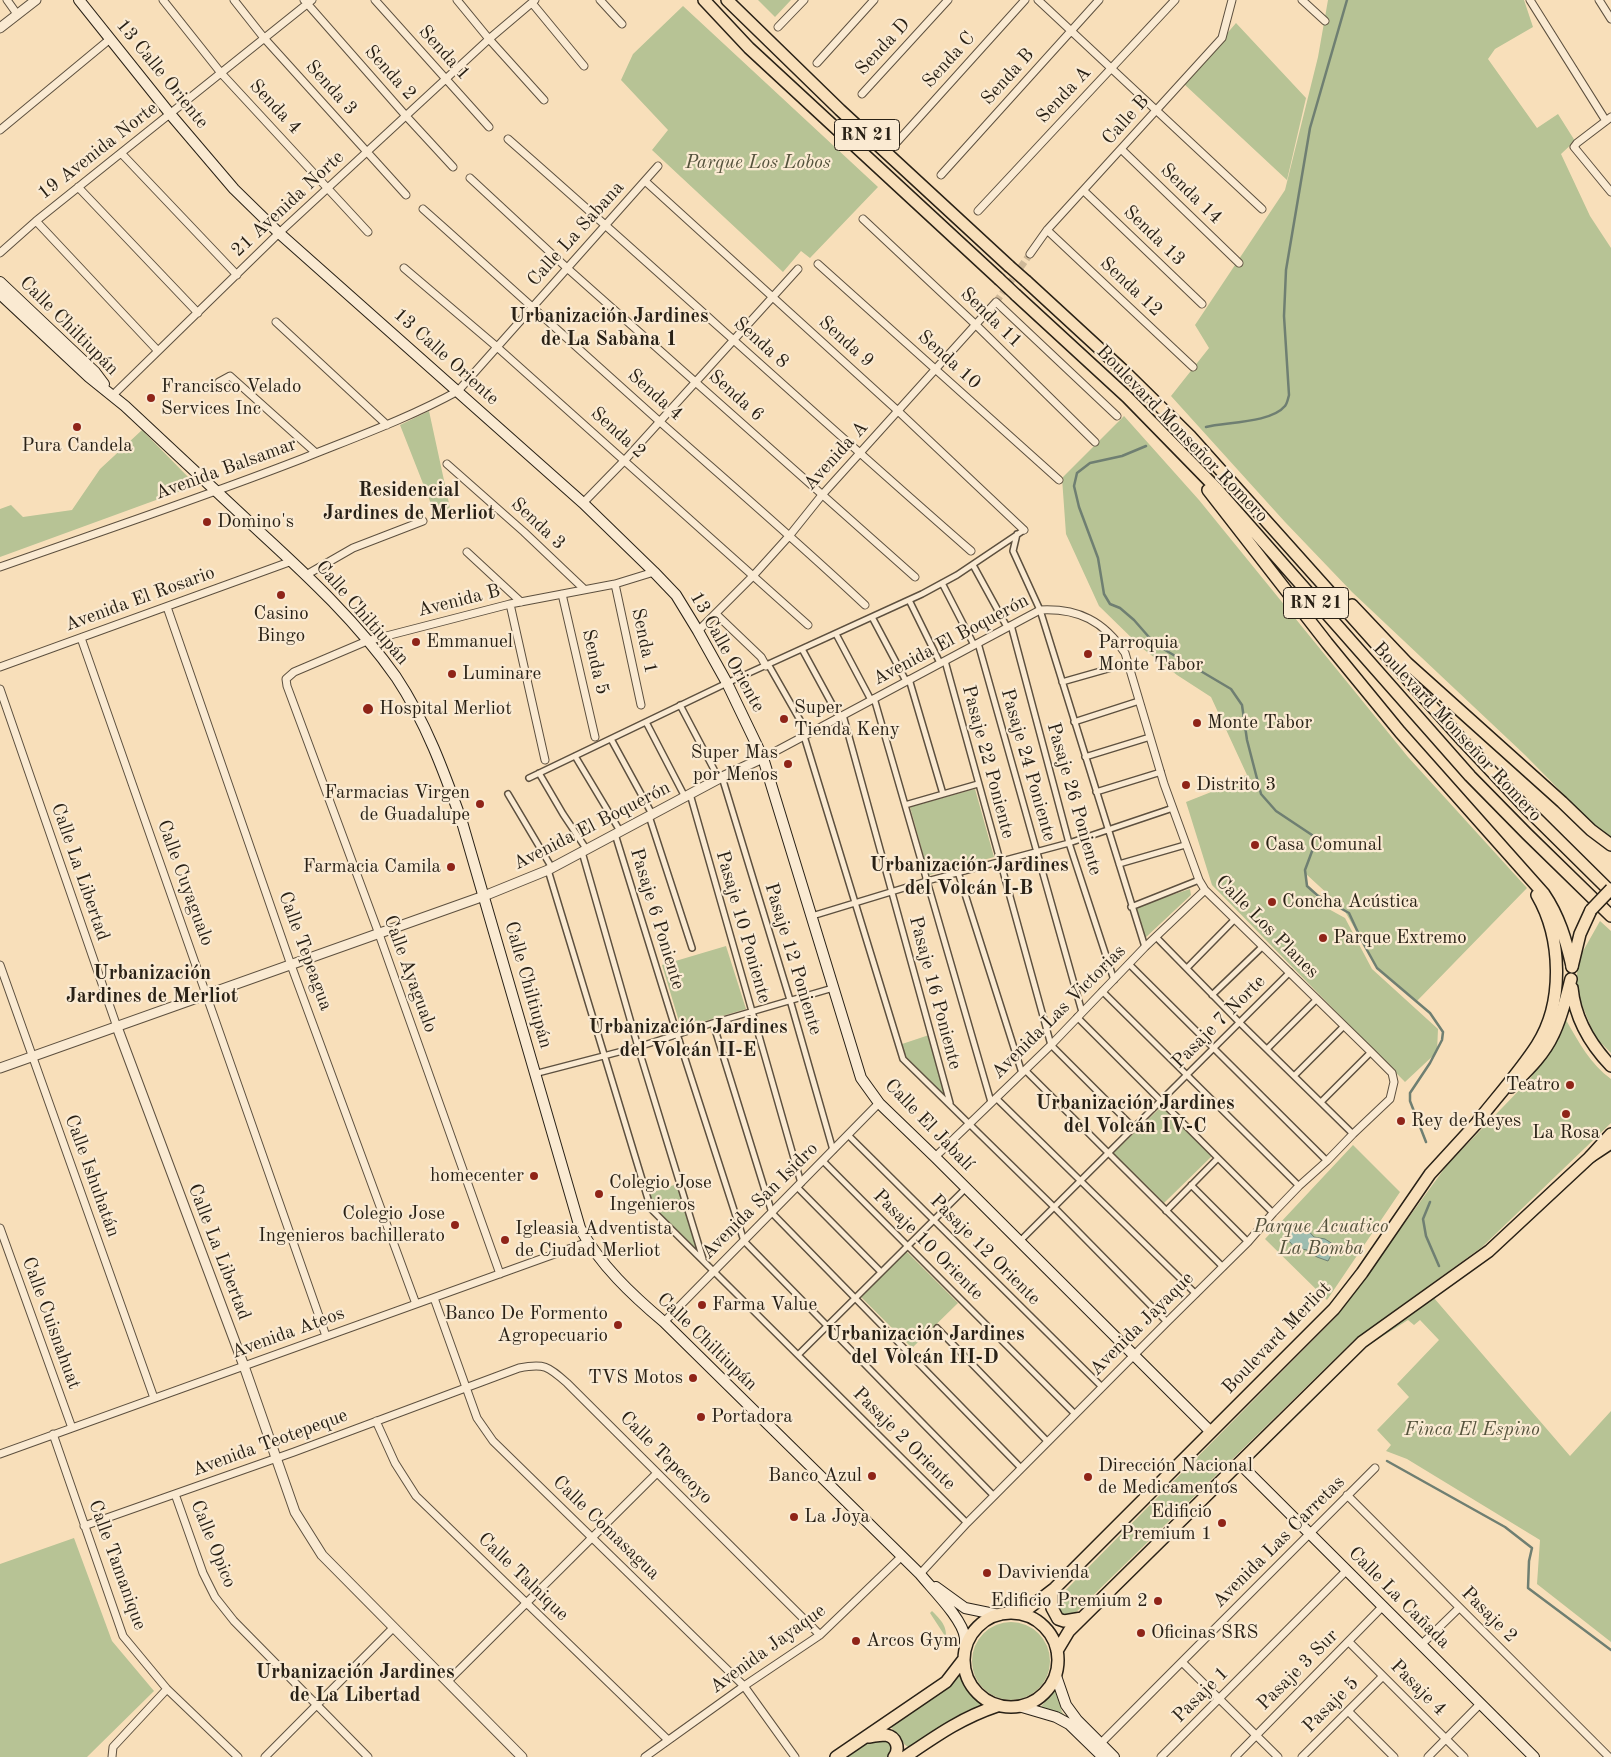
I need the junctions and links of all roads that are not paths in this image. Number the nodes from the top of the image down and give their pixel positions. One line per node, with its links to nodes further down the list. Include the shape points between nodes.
1 (8, 0): 24 (street)
2 (36, 0): 24 (street)
3 (79, 0): 31 (main road, 13 Calle Oriente)
4 (163, 0): 37 (street, Senda 4)
5 (234, 0): 32 (street, Senda 3)
6 (375, 0): 38 (street, Senda 1)
7 (457, 0): 33 (street)
8 (600, 0): 27 (street)
9 (704, 0): 101 (main road, Boulevard Monseñor Romero / RN 21, bridge, via 749,48 1127,397)
10 (727, 0): 107 (main road, Boulevard Monseñor Romero / RN 21, bridge, via 840,110 1146,392)
11 (804, 0): 28 (street)
12 (874, 0): 34 (street)
13 (948, 0): 39 (street, Senda D)
14 (1025, 0): 48 (street, Senda C)
15 (1038, 0): 30 (street)
16 (1099, 0): 30 (street, Senda B)
17 (1175, 0): 36 (street, Senda A)
18 (1232, 0): 41 (street, Calle B, via 1222,38)
19 (1302, 0): 26 (street)
20 (1530, 0): 44 (street)
21 (1599, 0): 25 (street)
22 (307, 1): 32 (street, 19 Avenida Norte); 43 (street, Senda 2)
23 (534, 1): 33 (street, 21 Avenida Norte); 35 (street)
24 (18, 14): 29 (street)
25 (1611, 19)
26 (1325, 21)
27 (622, 24)
28 (778, 27)
29 (0, 28)
30 (1071, 31): 36 (street); 54 (street, Senda B)
31 (110, 38): 42 (main road, 13 Calle Oriente); 46 (street)
32 (264, 38): 37 (street, 19 Avenida Norte); 50 (street, Senda 3)
33 (489, 39): 38 (street, 21 Avenida Norte); 40 (street)
34 (818, 62)
35 (584, 66)
36 (1111, 68): 41 (street); 64 (street, Senda A)
37 (221, 73): 42 (street, 19 Avenida Norte); 58 (street, Senda 4)
38 (445, 80): 43 (street, 21 Avenida Norte); 45 (street, Senda 1)
39 (862, 94)
40 (544, 100)
41 (1156, 110): 49 (street, Calle B); 63 (street)
42 (170, 115): 51 (street, 19 Avenida Norte); 70 (main road, 13 Calle Oriente, via 234,190)
43 (406, 116): 50 (street, 21 Avenida Norte); 52 (street, Senda 2)
44 (1608, 119): 60 (street, via 1574,147)
45 (489, 127)
46 (0, 130)
47 (508, 139): 67 (street, Senda 8)
48 (897, 142)
49 (1122, 149): 59 (street, Calle B); 73 (street, Senda 14)
50 (367, 152): 58 (street, 21 Avenida Norte); 61 (street, Senda 3)
51 (121, 153): 57 (street, 19 Avenida Norte); 78 (street)
52 (453, 166)
53 (658, 166): 56 (street, Calle La Sabana)
54 (941, 175)
55 (470, 178): 76 (street, Senda 6)
56 (644, 181): 67 (street, Calle La Sabana); 81 (street, Senda 9)
57 (78, 187): 66 (street, 19 Avenida Norte); 84 (street)
58 (328, 188): 69 (street, Senda 4); 70 (street, 21 Avenida Norte)
59 (1084, 191): 68 (street, Calle B); 82 (street, Senda 13)
60 (1611, 192)
61 (406, 195)
62 (423, 208): 83 (street, Senda 4)
63 (1262, 209)
64 (978, 211)
65 (863, 220): 86 (street, Senda 11)
66 (36, 221): 71 (street, 19 Avenida Norte); 89 (street)
67 (605, 225): 76 (street, Calle La Sabana); 87 (street, Senda 8)
68 (1047, 230): 72 (street, Calle B); 90 (street, Senda 12)
69 (368, 232)
70 (279, 233): 78 (street, 21 Avenida Norte); 94 (main road, 13 Calle Oriente)
71 (0, 253)
72 (1030, 254)
73 (1239, 263)
74 (818, 264): 91 (street, Senda 10)
75 (404, 268): 88 (street, Senda 2)
76 (567, 268): 83 (street, Calle La Sabana); 92 (street, Senda 6)
77 (798, 269): 81 (street)
78 (237, 275): 84 (street, 21 Avenida Norte)
79 (0, 282): 95 (main road, Calle Chiltiupán, via 95,372)
80 (0, 294): 95 (main road, Calle Chiltiupán, via 89,377)
81 (772, 297): 87 (street); 96 (street, Senda 9)
82 (1202, 304)
83 (533, 306): 88 (street, Calle La Sabana); 98 (street, Senda 4)
84 (198, 313): 89 (street, 21 Avenida Norte)
85 (276, 322): 99 (street)
86 (975, 324): 91 (street, Avenida A); 97 (street, Avenida A, via 996,302); 100 (street, Senda 11)
87 (734, 340): 92 (street); 103 (street, Senda 8)
88 (497, 347): 94 (street, Calle La Sabana); 104 (street, Senda 2)
89 (158, 351): 95 (street, 21 Avenida Norte)
90 (1193, 367)
91 (935, 370): 96 (street, Avenida A); 106 (street, Senda 10)
92 (696, 381): 98 (street); 109 (street, Senda 6)
93 (218, 382): 102 (street, via 230,376)
94 (458, 391): 99 (street, Avenida Balsamar); 110 (main road, 13 Calle Oriente)
95 (113, 395): 108 (main road, Calle Chiltiupán)
96 (898, 411): 103 (street, Avenida A); 112 (street, Senda 9)
97 (1117, 416)
98 (659, 421): 104 (street); 114 (street, Senda 4)
99 (387, 425): 102 (street, Avenida Balsamar)
100 (1095, 442)
101 (1174, 445): 188 (main road, via 1339,658); 202 (main road, Boulevard Monseñor Romero / RN 21, via 1215,487 1470,776)
102 (316, 453): 108 (street, Avenida Balsamar)
103 (859, 454): 109 (street, Avenida A); 116 (street, Senda 8)
104 (624, 461): 110 (street); 122 (street, Senda 2)
105 (447, 464): 126 (street, Senda 3)
106 (1058, 480)
107 (1234, 483): 185 (main road, via 1407,663); 196 (main road, Boulevard Monseñor Romero / RN 21, via 1463,741 1526,808)
108 (217, 492): 117 (main road, Calle Chiltiupán); 119 (street, Avenida Balsamar)
109 (822, 495): 114 (street, Avenida A); 123 (street, Senda 6)
110 (583, 503): 120 (main road, 13 Calle Oriente)
111 (423, 521): 121 (street, via 353,548)
112 (1024, 530): 113 (street)
113 (1017, 534): 118 (street); 133 (street, via 1012,551)
114 (790, 535): 122 (street, Avenida A); 131 (street, Senda 4)
115 (467, 552): 129 (street)
116 (971, 552)
117 (292, 561): 121 (main road, Calle Chiltiupán); 132 (street, Avenida El Rosario)
118 (973, 564): 124 (street); 137 (street, Pasaje 26 Poniente)
119 (0, 567)
120 (654, 572): 125 (street, Avenida B); 138 (main road, 13 Calle Oriente, via 676,595)
121 (306, 574): 142 (main road, Calle Chiltiupán)
122 (753, 576): 134 (street, Avenida A); 136 (street, Senda 2)
123 (915, 577)
124 (942, 583): 128 (street); 143 (street, Pasaje 24 Poniente)
125 (615, 584): 126 (street, Avenida B); 156 (street, Senda 1)
126 (584, 589): 127 (street, Avenida B)
127 (562, 594): 129 (street, Avenida B); 162 (street, Senda 5)
128 (909, 600): 135 (street); 145 (street, Pasaje 22 Poniente)
129 (521, 602): 130 (street, Avenida B)
130 (510, 604): 142 (street, Avenida B); 168 (street)
131 (865, 605)
132 (167, 607): 140 (street, Avenida El Rosario); 211 (street, Calle Tepeagua)
133 (1040, 610): 137 (street, Avenida El Boquerón); 141 (street, Avenida El Boquerón, via 1054,609 1082,615); 150 (street)
134 (716, 614): 138 (street, Avenida A); 147 (street)
135 (872, 617): 139 (street); 149 (street)
136 (808, 625)
137 (1009, 626): 143 (street, Avenida El Boquerón); 183 (street, Pasaje 26 Poniente)
138 (698, 631): 151 (main road, 13 Calle Oriente)
139 (836, 634): 144 (street); 154 (street)
140 (81, 638): 148 (street, Avenida El Rosario); 220 (street, Calle Cuyagualo)
141 (1116, 638): 146 (street, Calle Los Planes)
142 (368, 641): 152 (street, Avenida B, via 294,672 286,680); 198 (main road, Calle Chiltiupán, via 396,677 425,729 462,822)
143 (976, 644): 145 (street, Avenida El Boquerón); 187 (street, Pasaje 24 Poniente)
144 (802, 649): 147 (street); 158 (street, Pasaje 16 Poniente)
145 (942, 662): 149 (street, Avenida El Boquerón); 173 (street, Pasaje 22 Poniente)
146 (1129, 663): 150 (street); 155 (street, Calle Los Planes)
147 (767, 665): 151 (street); 161 (street)
148 (0, 667)
149 (908, 680): 154 (street, Avenida El Boquerón); 176 (street)
150 (1062, 682): 160 (street)
151 (727, 683): 157 (street); 167 (main road, 13 Calle Oriente)
152 (287, 686): 204 (street, Calle Ayagualo)
153 (0, 689): 228 (street, Calle La Libertad)
154 (872, 699): 158 (street, Avenida El Boquerón); 178 (street)
155 (1139, 701): 160 (street); 163 (street, Calle Los Planes)
156 (641, 705)
157 (680, 705): 159 (street); 172 (street, Pasaje 12 Poniente)
158 (841, 716): 161 (street, Avenida El Boquerón); 197 (street, Pasaje 16 Poniente)
159 (646, 722): 164 (street); 177 (street, Pasaje 10 Poniente)
160 (1074, 722): 166 (street)
161 (806, 735): 167 (street, Avenida El Boquerón); 199 (street)
162 (595, 737)
163 (1150, 737): 166 (street); 169 (street, Calle Los Planes)
164 (611, 739): 165 (street); 180 (street)
165 (575, 756): 170 (street); 182 (street, Pasaje 6 Poniente)
166 (1086, 757): 174 (street)
167 (763, 758): 172 (street, Avenida El Boquerón); 201 (main road, Calle El Jabalí)
168 (545, 760)
169 (1161, 772): 174 (street); 179 (street, Calle Los Planes)
170 (539, 773): 171 (street); 186 (street)
171 (529, 778)
172 (720, 778): 177 (street, Avenida El Boquerón); 222 (street, Pasaje 12 Poniente)
173 (978, 784): 176 (street); 189 (street, Pasaje 22 Poniente)
174 (1096, 792): 181 (street)
175 (508, 794): 191 (street, Pasaje 2 Oriente)
176 (943, 794): 178 (street)
177 (687, 795): 180 (street, Avenida El Boquerón); 223 (street, Pasaje 10 Poniente)
178 (905, 805): 194 (street)
179 (1173, 808): 181 (street); 184 (street, Calle Los Planes)
180 (651, 815): 182 (street, Avenida El Boquerón); 208 (street)
181 (1108, 830): 183 (street); 190 (street)
182 (618, 833): 186 (street, Avenida El Boquerón); 229 (street, Pasaje 6 Poniente)
183 (1069, 843): 187 (street); 216 (street, Pasaje 26 Poniente)
184 (1185, 845): 190 (street); 193 (street, Calle Los Planes)
185 (1611, 845)
186 (584, 851): 191 (street, Avenida El Boquerón); 231 (street)
187 (1037, 851): 189 (street); 224 (street, Pasaje 24 Poniente)
188 (1514, 860): 212 (main road, via 1554,909 1566,938); 249 (main road, via 1547,916 1555,946 1556,990 1537,1046)
189 (1000, 861): 192 (street); 230 (street, Pasaje 22 Poniente)
190 (1119, 864): 200 (street)
191 (550, 869): 198 (street, Avenida El Boquerón); 235 (street, Pasaje 2 Oriente)
192 (958, 872): 194 (street); 239 (street)
193 (1198, 880): 195 (street, Calle Los Planes); 200 (street)
194 (927, 881): 197 (street); 244 (street)
195 (1205, 890): 203 (street, Calle Los Planes); 205 (street, Avenida Las Victorias)
196 (1611, 890): 212 (main road, bridge, via 1591,910 1580,934)
197 (892, 892): 199 (street); 248 (street, Pasaje 16 Poniente)
198 (484, 896): 204 (street, Avenida El Boquerón); 240 (main road, Calle Chiltiupán)
199 (855, 903): 201 (street); 248 (street, via 903,1058)
200 (1131, 907): 207 (street)
201 (811, 916): 217 (main road, Calle El Jabalí)
202 (1611, 916)
203 (1236, 919): 206 (street, Calle Los Planes); 213 (street)
204 (378, 934): 211 (street, Avenida El Boquerón); 283 (street, Calle Ayagualo)
205 (1156, 936): 207 (street, Avenida Las Victorias); 213 (street)
206 (1263, 946): 214 (street, Calle Los Planes); 219 (street)
207 (1145, 947): 209 (street, Avenida Las Victorias)
208 (692, 948)
209 (1129, 964): 216 (street, Avenida Las Victorias); 232 (street)
210 (0, 965): 236 (street, Calle Ishuhatán)
211 (291, 965): 220 (street, Avenida El Boquerón); 287 (street, Calle Tepeagua)
212 (1572, 966): 215 (main road)
213 (1187, 968): 219 (street)
214 (1290, 972): 221 (street, Calle Los Planes); 225 (street, Pasaje 7 Norte)
215 (1571, 979): 237 (main road, via 1573,1001 1581,1024); 249 (main road, Boulevard Merliot, via 1560,1020 1546,1047)
216 (1114, 980): 218 (street, Avenida Las Victorias)
217 (833, 988): 222 (street); 247 (main road, Calle El Jabalí, via 861,1078)
218 (1102, 991): 224 (street, Avenida Las Victorias); 241 (street)
219 (1212, 994): 225 (street)
220 (208, 995): 228 (street, Avenida El Boquerón); 292 (street, Calle Cuyagualo)
221 (1318, 999): 227 (street, Calle Los Planes); 233 (street)
222 (790, 1000): 223 (street); 256 (street, Pasaje 12 Poniente)
223 (752, 1011): 226 (street); 264 (street, Pasaje 10 Poniente)
224 (1080, 1014): 230 (street, Avenida Las Victorias); 245 (street)
225 (1239, 1022): 232 (street, Pasaje 7 Norte); 233 (street)
226 (713, 1023): 229 (street); 270 (street)
227 (1344, 1026): 234 (street, Calle Los Planes); 242 (street)
228 (117, 1027): 236 (street, Avenida El Boquerón); 295 (street, Calle La Libertad)
229 (677, 1034): 231 (street); 274 (street, Pasaje 6 Poniente)
230 (1051, 1046): 239 (street, Avenida Las Victorias); 251 (street)
231 (638, 1047): 235 (street); 279 (street)
232 (1213, 1049): 241 (street, Pasaje 7 Norte); 262 (street)
233 (1267, 1049): 242 (street)
234 (1371, 1052): 243 (street, Calle Los Planes, via 1394,1077); 246 (street)
235 (605, 1056): 240 (street); 279 (street, Pasaje 2 Oriente, via 651,1209)
236 (33, 1057): 238 (street, Avenida El Boquerón); 298 (street, Calle Ishuhatán)
237 (1611, 1066)
238 (0, 1068)
239 (1023, 1072): 244 (street, Avenida Las Victorias); 257 (street)
240 (534, 1074): 276 (main road, Calle Chiltiupán, via 580,1228)
241 (1187, 1075): 245 (street, Pasaje 7 Norte); 266 (street)
242 (1294, 1076): 246 (street)
243 (1390, 1099): 253 (street, Avenida Jayaque)
244 (994, 1100): 250 (street, Avenida Las Victorias); 263 (street)
245 (1162, 1102): 251 (street, Pasaje 7 Norte); 260 (street)
246 (1321, 1102): 253 (street)
247 (879, 1103): 252 (street, Avenida San Isidro); 258 (main road, Calle El Jabalí)
248 (950, 1105): 250 (street)
249 (1478, 1121): 302 (main road, Boulevard Merliot, via 1430,1174 1334,1309)
250 (969, 1123): 258 (street, Avenida Las Victorias); 268 (street)
251 (1134, 1128): 257 (street, Pasaje 7 Norte)
252 (848, 1134): 256 (street, Avenida San Isidro); 272 (street, Pasaje 12 Oriente)
253 (1353, 1134): 262 (street, Avenida Jayaque)
254 (1611, 1134): 259 (main road)
255 (1611, 1143): 259 (main road)
256 (833, 1150): 261 (street, Avenida San Isidro)
257 (1108, 1153): 263 (street, Pasaje 7 Norte); 269 (street)
258 (936, 1157): 267 (main road, Calle El Jabalí)
259 (1590, 1157): 307 (main road, via 1489,1251 1362,1342)
260 (1218, 1158): 265 (street); 271 (street)
261 (823, 1161): 264 (street, Avenida San Isidro); 278 (street, Pasaje 10 Oriente)
262 (1327, 1161): 266 (street, Avenida Jayaque)
263 (1080, 1180): 268 (street, Pasaje 7 Norte); 284 (street)
264 (799, 1185): 270 (street, Avenida San Isidro); 282 (street)
265 (1191, 1185): 269 (street); 277 (street)
266 (1299, 1186): 271 (street, Avenida Jayaque)
267 (966, 1188): 272 (street); 275 (main road, Calle El Jabalí)
268 (1054, 1207): 275 (street, Pasaje 7 Norte); 289 (street)
269 (1166, 1211): 280 (street)
270 (772, 1213): 274 (street, Avenida San Isidro); 286 (street)
271 (1273, 1213): 277 (street, Avenida Jayaque)
272 (934, 1220): 278 (street); 296 (street, Pasaje 12 Oriente)
273 (0, 1228): 301 (street, Calle Cuisnahuat)
274 (744, 1241): 281 (street, Avenida San Isidro); 290 (street)
275 (1020, 1241): 293 (main road, Calle El Jabalí)
276 (588, 1242): 283 (street, Avenida Ateos); 288 (main road, Calle Chiltiupán, via 637,1299)
277 (1248, 1242): 280 (street, Avenida Jayaque)
278 (908, 1246): 282 (street); 299 (street, Pasaje 10 Oriente)
279 (704, 1261): 281 (street, Pasaje 2 Oriente)
280 (1223, 1267): 284 (street, Avenida Jayaque)
281 (714, 1271): 288 (street, Avenida San Isidro); 294 (street, Pasaje 2 Oriente)
282 (881, 1272): 286 (street)
283 (500, 1274): 285 (street, Avenida Ateos)
284 (1196, 1294): 289 (street, Avenida Jayaque)
285 (434, 1298): 287 (street, Avenida Ateos); 297 (street, Calle Comasagua)
286 (855, 1298): 290 (street); 308 (street)
287 (416, 1304): 292 (street, Avenida Ateos)
288 (664, 1322): 318 (main road, Calle Chiltiupán)
289 (1166, 1322): 293 (street, Avenida Jayaque)
290 (827, 1325): 294 (street); 312 (street)
291 (937, 1328): 304 (street)
292 (326, 1336): 295 (street, Avenida Ateos)
293 (1134, 1354): 296 (street, Avenida Jayaque); 302 (main road, Calle El Jabalí)
294 (798, 1355): 314 (street, Pasaje 2 Oriente)
295 (244, 1366): 298 (street, Avenida Ateos); 306 (street, Calle La Libertad)
296 (1102, 1387): 299 (street, Avenida Jayaque)
297 (465, 1388): 300 (street, Avenida Teotepeque); 310 (street, Calle Tepecoyo, via 535,1365 552,1369); 317 (street, Calle Comasagua, via 477,1418 493,1440)
298 (154, 1398): 301 (street, Avenida Ateos)
299 (1075, 1414): 304 (street, Avenida Jayaque)
300 (376, 1421): 306 (street, Avenida Teotepeque); 322 (street, Calle Talnique, via 395,1463 416,1496)
301 (72, 1428): 303 (street, Avenida Ateos)
302 (1210, 1431): 321 (main road, Boulevard Merliot)
303 (53, 1434): 305 (street, Avenida Ateos); 315 (street, Calle Tamanique)
304 (1048, 1442): 308 (street, Avenida Jayaque)
305 (0, 1454)
306 (276, 1458): 311 (street, Avenida Teotepeque); 328 (street, Calle La Libertad, via 296,1512 322,1555)
307 (1239, 1463): 316 (main road, Calle La Cañada); 327 (main road)
308 (1021, 1468): 312 (street, Avenida Jayaque)
309 (1375, 1468): 313 (street, Avenida Las Carretas)
310 (657, 1472): 317 (street); 329 (street, Calle Tepecoyo)
311 (175, 1494): 315 (street, Avenida Teotepeque); 342 (street, Calle Opico, via 203,1573 216,1597 234,1622)
312 (994, 1496): 314 (street, Avenida Jayaque)
313 (1347, 1496): 316 (street, Avenida Las Carretas); 324 (street, Pasaje 2)
314 (967, 1523): 320 (street, Avenida Jayaque)
315 (84, 1526): 339 (street, Calle Tamanique, via 123,1636)
316 (1310, 1534): 319 (main road, Calle La Cañada); 334 (street, Avenida Las Carretas)
317 (592, 1537): 322 (street); 338 (street, Calle Comasagua)
318 (901, 1557): 320 (main road, Calle Chiltiupán); 329 (street, Avenida Jayaque)
319 (1347, 1570): 323 (main road, Calle La Cañada); 340 (street, Pasaje 1)
320 (920, 1574): 326 (main road, Calle Chiltiupán, via 965,1608); 333 (main road, Calle Chiltiupán, via 957,1620 965,1637)
321 (1052, 1590): 325 (main road, Boulevard Merliot, via 1029,1608); 327 (main road, via 1052,1608 1058,1619)
322 (526, 1602): 337 (street); 349 (street, Calle Talnique)
323 (1384, 1606): 330 (street, Pasaje 3 Sur); 331 (main road, Calle La Cañada)
324 (1459, 1608): 331 (street); 371 (street, Pasaje 2)
325 (1015, 1613): 326 (main road); 332 (main road, via 1038,1622 1054,1640)
326 (998, 1615): 333 (main road, via 980,1624 970,1636)
327 (1082, 1618): 332 (main road, via 1069,1631)
328 (393, 1628): 337 (street, Calle La Libertad); 342 (street)
329 (820, 1636): 338 (street, Avenida Jayaque)
330 (1348, 1642): 336 (street, Pasaje 4); 346 (street, Pasaje 3 Sur)
331 (1422, 1644): 341 (main road, Calle La Cañada)
332 (1058, 1651): 335 (main road)
333 (964, 1655): 343 (main road, via 968,1680 973,1688 979,1696); 347 (main road, via 946,1682)
334 (1183, 1663): 340 (street); 350 (street, Avenida Las Carretas)
335 (1056, 1676): 344 (main road, via 1043,1696); 350 (main road, via 1066,1705)
336 (1383, 1676): 345 (street, Pasaje 5); 348 (street, Pasaje 4)
337 (448, 1681): 355 (street, Calle La Libertad)
338 (744, 1686): 349 (street, Avenida Jayaque); 357 (street, Calle Comasagua)
339 (166, 1689): 351 (street, via 113,1746); 352 (street, Calle Tamanique)
340 (1220, 1699): 346 (street); 363 (street, Pasaje 1)
341 (1480, 1704): 348 (street); 370 (main road, Calle La Cañada)
342 (316, 1705): 353 (street); 354 (street, Calle Opico)
343 (996, 1706): 344 (main road); 360 (main road, via 957,1722)
344 (1022, 1707): 361 (main road, via 1069,1724)
345 (1348, 1711): 366 (street, Pasaje 5); 367 (street)
346 (1256, 1736): 364 (street, Pasaje 3 Sur); 365 (street)
347 (864, 1738): 358 (main road); 359 (main road, via 891,1736 898,1748)
348 (1446, 1739): 368 (street); 369 (street, Pasaje 4)
349 (668, 1740): 356 (street, Avenida Jayaque)
350 (1101, 1743): 362 (main road)
351 (112, 1757)
352 (238, 1757)
353 (265, 1757)
354 (368, 1757)
355 (522, 1757)
356 (645, 1757)
357 (795, 1757)
358 (836, 1757)
359 (894, 1757)
360 (905, 1757)
361 (1103, 1757)
362 (1114, 1757)
363 (1161, 1757)
364 (1235, 1757)
365 (1278, 1757)
366 (1302, 1757)
367 (1394, 1757)
368 (1428, 1757)
369 (1464, 1757)
370 (1534, 1757)
371 (1609, 1757)

